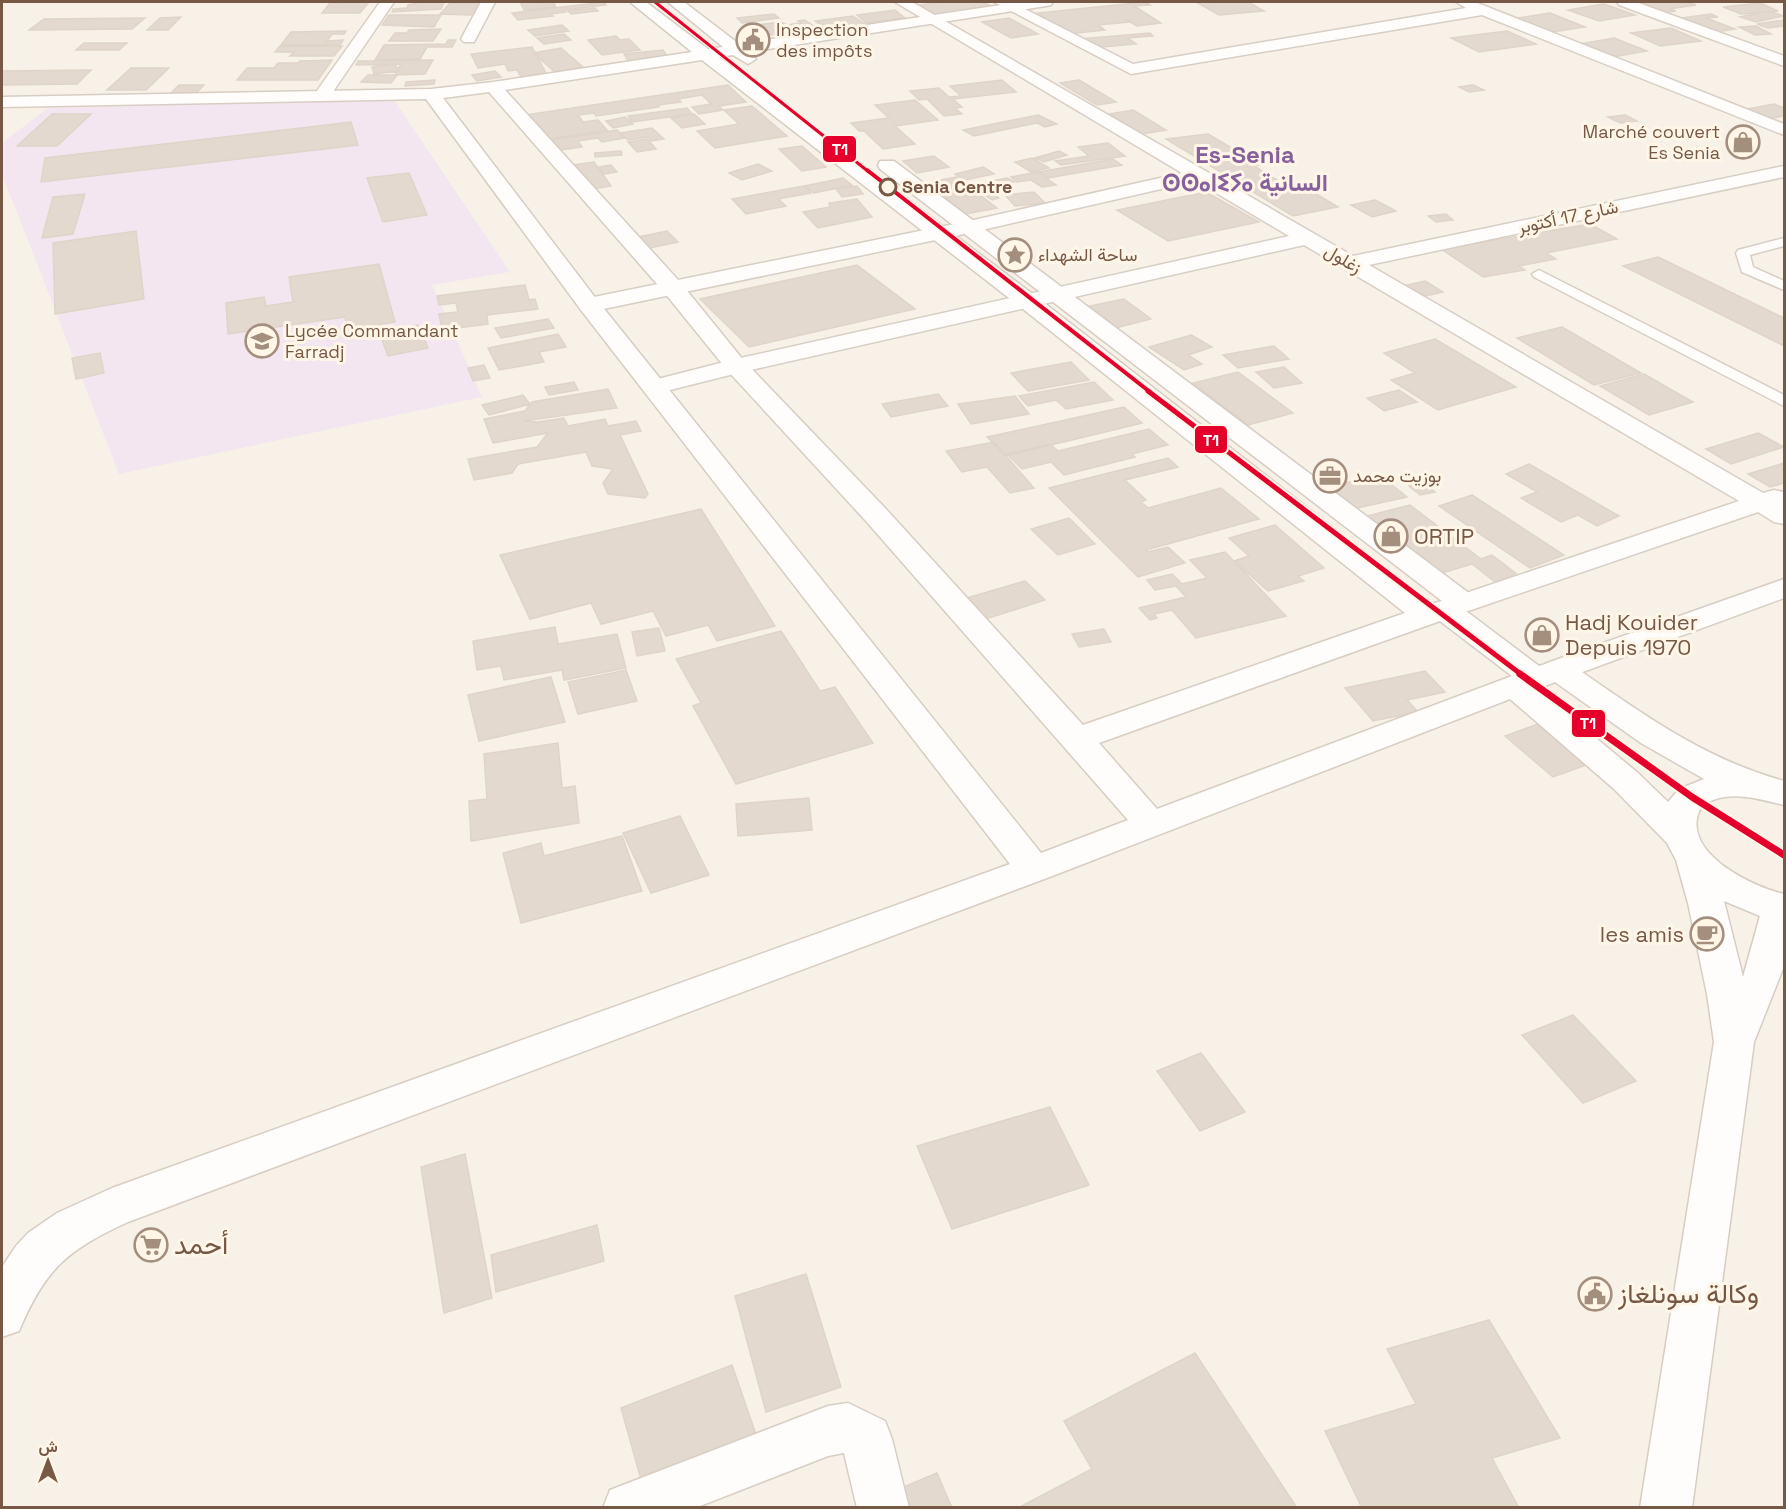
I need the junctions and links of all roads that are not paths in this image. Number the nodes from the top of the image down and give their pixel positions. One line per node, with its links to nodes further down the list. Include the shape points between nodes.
1 (387, 2): 20 (main road)
2 (488, 2): 12 (main road)
3 (637, 2): 14 (main road)
4 (675, 2): 13 (main road)
5 (902, 2): 11 (main road, زغلول)
6 (1046, 2): 9 (main road)
7 (1460, 2): 10 (main road)
8 (1624, 2): 15 (main road)
9 (1005, 4): 10 (main road, via 1131,69); 11 (main road)
10 (1483, 10): 22 (main road)
11 (933, 29): 13 (main road); 25 (main road, زغلول, via 959,35)
12 (469, 39)
13 (737, 49): 14 (main road); 16 (main road, via 763,71)
14 (706, 55): 16 (main road); 18 (main road)
15 (1785, 61)
16 (730, 73): 17 (main road); 27 (main road)
17 (706, 76)
18 (493, 87): 19 (main road); 33 (main road)
19 (431, 93): 20 (main road); 36 (main road, via 458,114)
20 (322, 95): 21 (main road)
21 (2, 102)
22 (1785, 130)
23 (867, 150): 26 (main road)
24 (1785, 171): 30 (main road, شارع 17 أكتوبر)
25 (1200, 175): 26 (main road); 28 (main road, زغلول)
26 (969, 227): 27 (main road); 34 (main road)
27 (938, 233): 33 (main road); 35 (main road)
28 (1308, 238): 30 (main road, زغلول); 34 (main road)
29 (1785, 242): 32 (lane, via 1743,253 1748,269)
30 (1351, 263): 40 (main road, زغلول)
31 (1539, 274): 39 (lane)
32 (1785, 286)
33 (672, 287): 36 (main road); 37 (main road)
34 (1056, 294): 35 (main road); 42 (main road)
35 (1026, 300): 37 (main road); 42 (main road)
36 (589, 305): 38 (main road)
37 (736, 366): 38 (main road); 44 (main road)
38 (654, 387): 48 (main road)
39 (1785, 401)
40 (1777, 504): 42 (main road)
41 (1785, 588): 43 (main road)
42 (1445, 609): 43 (main road); 44 (main road)
43 (1536, 678): 45 (main road, via 1715,771); 46 (main road); 47 (main road)
44 (1077, 739): 46 (main road)
45 (1775, 790): 47 (main road, via 1730,785 1692,797 1682,808 1678,821)
46 (1150, 824): 48 (main road)
47 (1687, 846): 49 (main road, via 1709,873 1730,888); 50 (main road, via 1711,915)
48 (1034, 869): 51 (main road, via 112,1208 73,1225 33,1257)
49 (1782, 908): 50 (main road, via 1756,997)
50 (1734, 1042): 54 (main road)
51 (2, 1315)
52 (628, 1508): 53 (main road, via 828,1431 848,1428 867,1439)
53 (883, 1508)
54 (1666, 1508)

